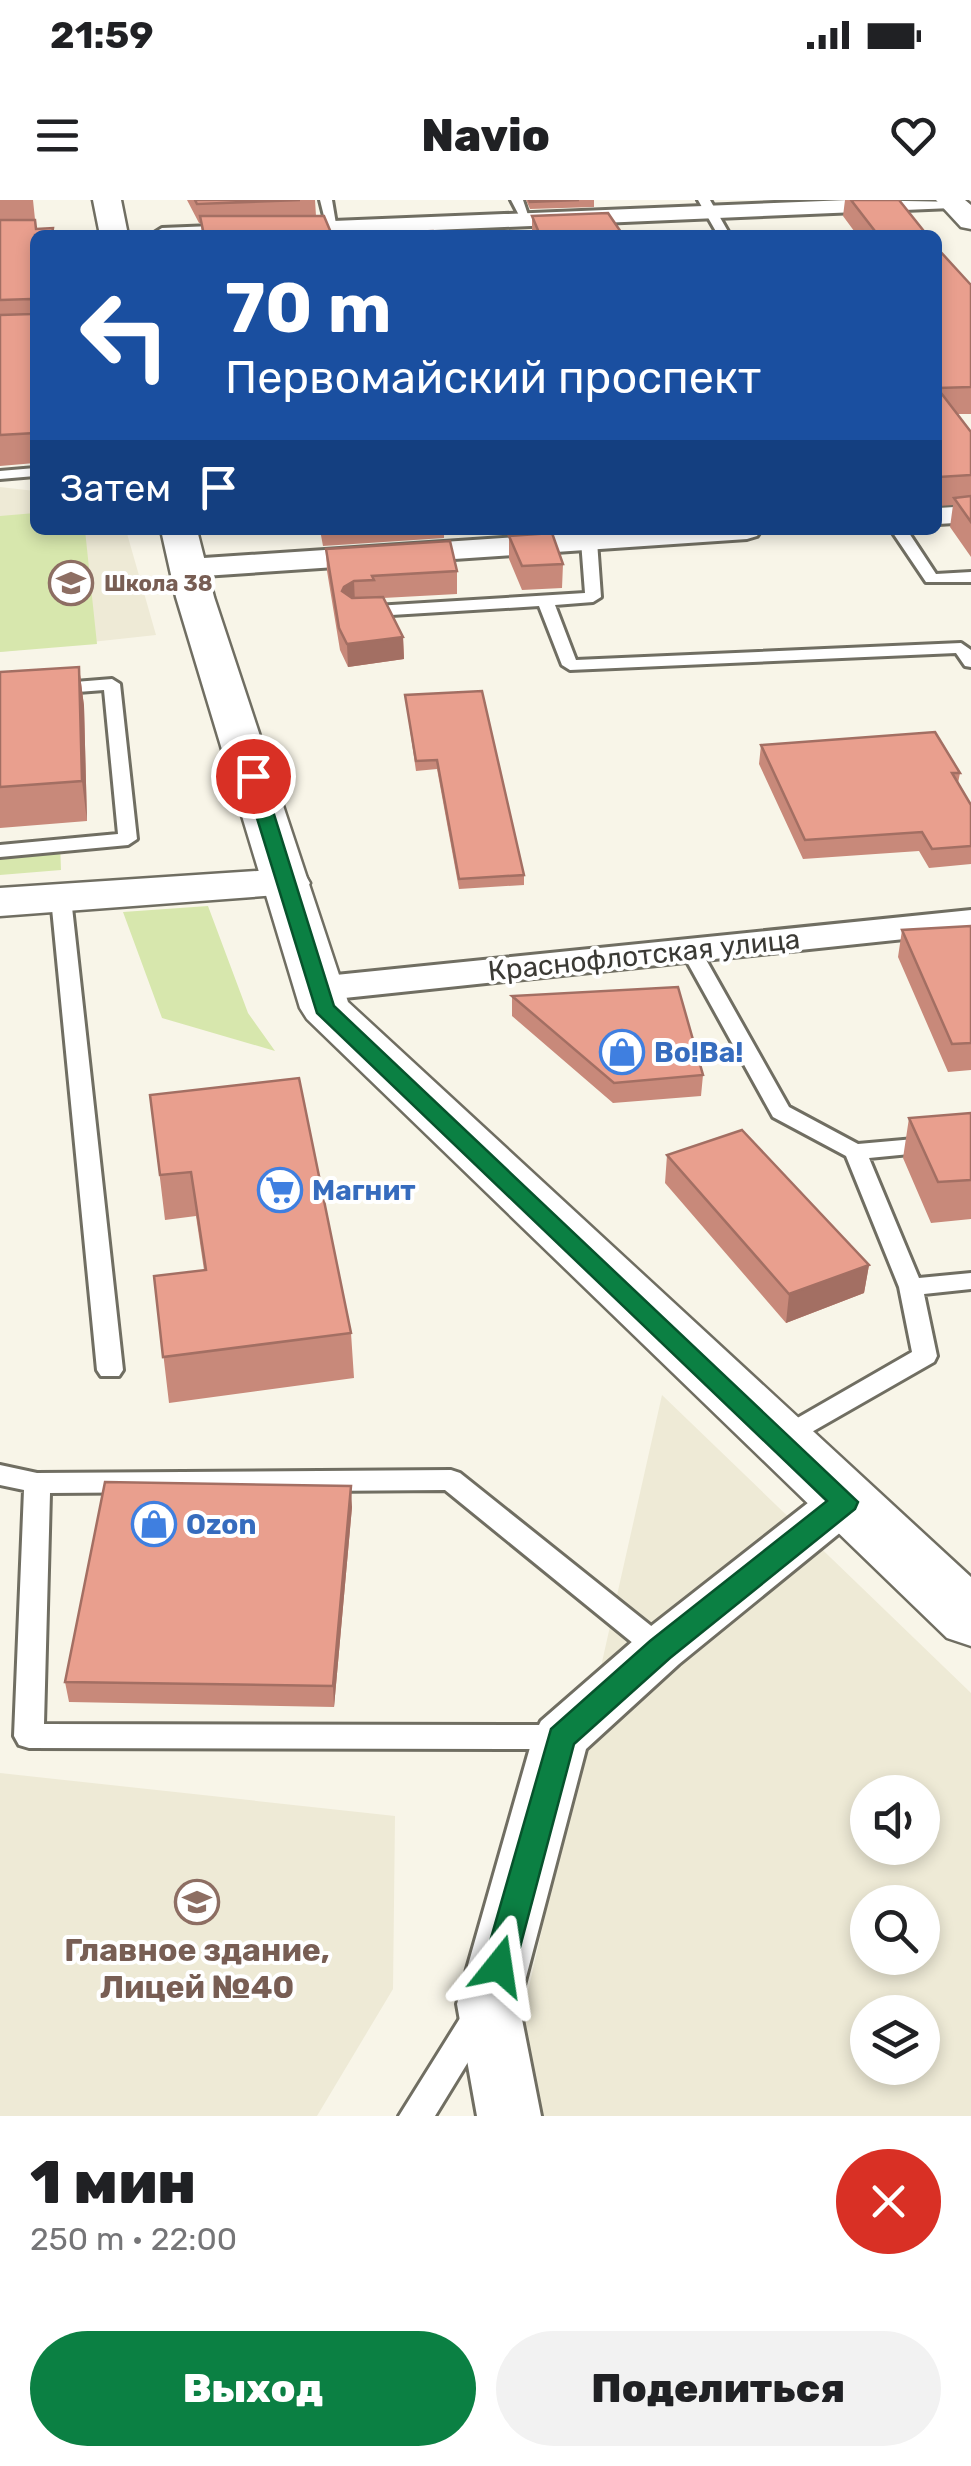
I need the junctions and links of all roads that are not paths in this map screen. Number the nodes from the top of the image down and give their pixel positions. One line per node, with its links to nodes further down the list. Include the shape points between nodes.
1 (108, 200): 8 (main road)
2 (326, 200): 6 (lane)
3 (707, 205): 4 (street); 5 (street); 10 (lane)
4 (958, 208)
5 (521, 210): 7 (street)
6 (333, 228): 7 (street); 9 (street)
7 (450, 228)
8 (113, 230)
9 (284, 230)
10 (721, 230)
11 (30, 472): 12 (lane)
12 (0, 475)
13 (971, 514): 14 (street)
14 (942, 516)
15 (586, 535): 17 (street); 19 (lane, via 593,597)
16 (903, 535): 18 (lane, via 932,579)
17 (184, 549): 24 (main road)
18 (971, 577)
19 (545, 601): 20 (lane); 21 (lane, via 570,665)
20 (355, 612)
21 (968, 652)
22 (0, 694): 23 (lane, via 112,684 128,839)
23 (0, 851)
24 (287, 882): 25 (main road); 29 (main road)
25 (61, 898): 26 (main road); 34 (lane)
26 (0, 902)
27 (971, 921): 28 (street, Краснофлотская улица)
28 (690, 950): 29 (street, Краснофлотская улица); 31 (lane, via 781,1112)
29 (316, 990): 35 (main road, via 324,1008)
30 (971, 1141): 31 (lane)
31 (855, 1152): 33 (lane)
32 (971, 1281): 33 (lane)
33 (910, 1287): 35 (lane, via 925,1356)
34 (110, 1370)
35 (779, 1441): 38 (main road)
36 (0, 1475): 37 (lane)
37 (38, 1483): 40 (lane, via 452,1480); 41 (lane, via 29,1736)
38 (845, 1502): 39 (main road); 40 (street)
39 (971, 1619)
40 (660, 1650): 41 (street)
41 (561, 1738): 42 (street)
42 (488, 2004): 43 (lane); 44 (street)
43 (416, 2116)
44 (509, 2116)

